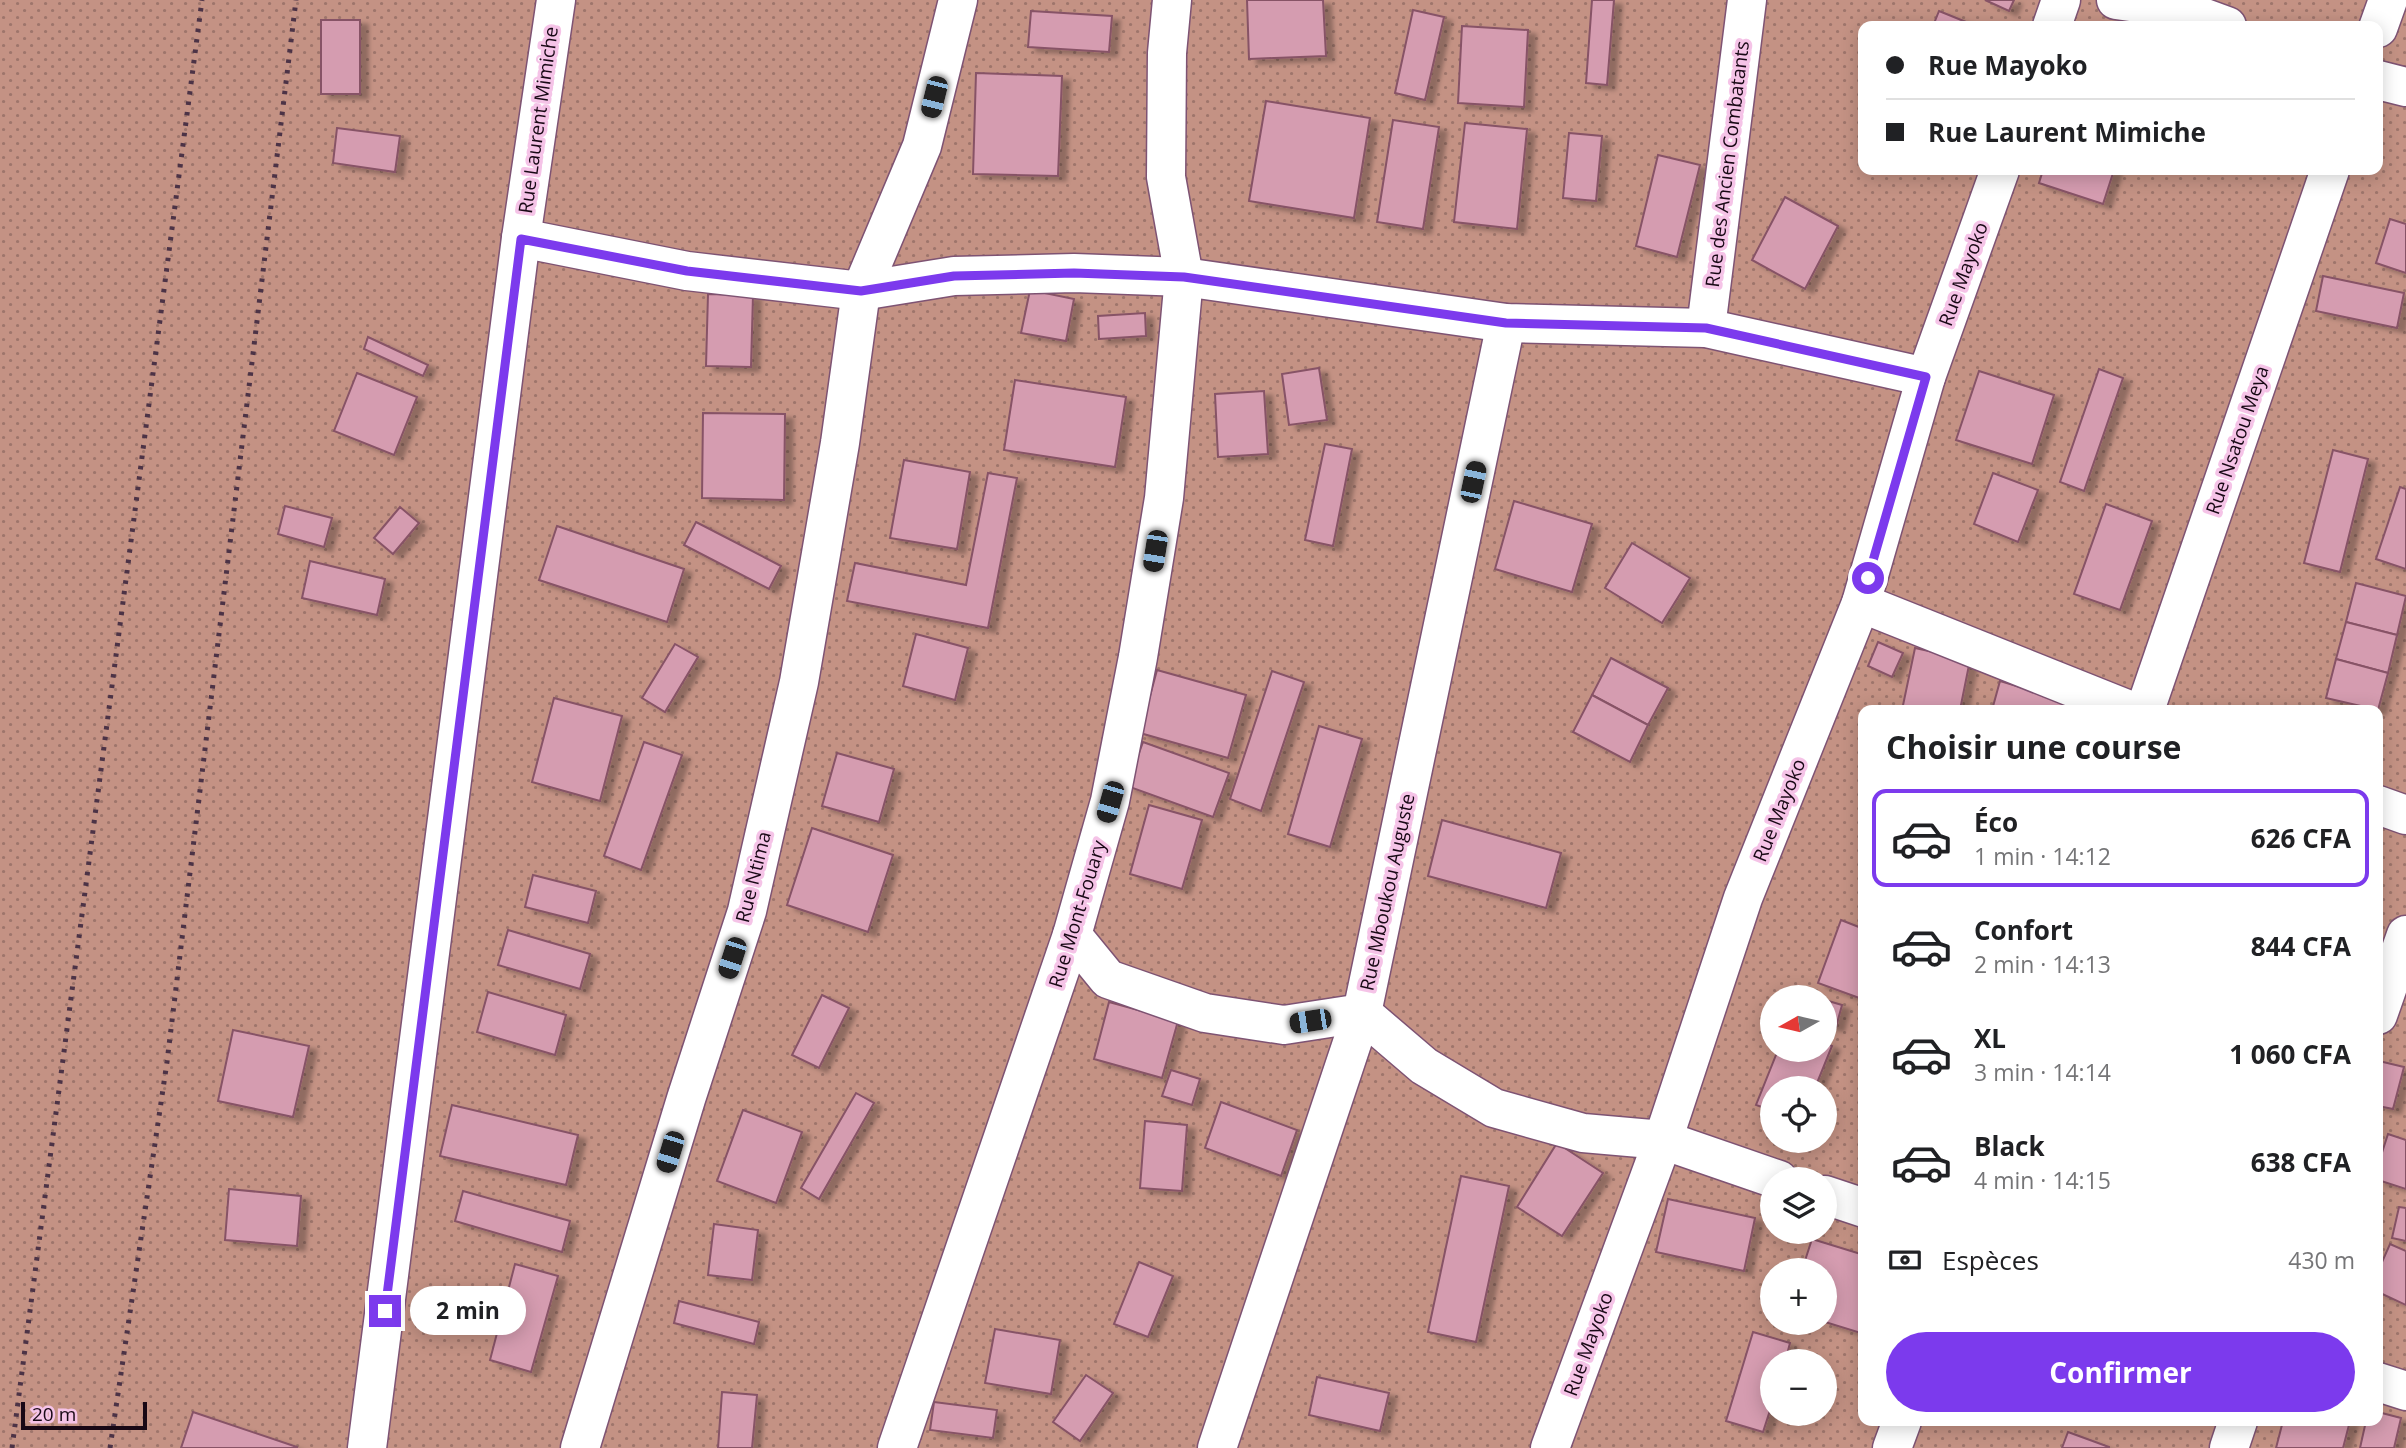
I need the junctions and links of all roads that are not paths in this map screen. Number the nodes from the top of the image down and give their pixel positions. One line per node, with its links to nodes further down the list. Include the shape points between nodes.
1 (556, 0): 15 (street, Rue Laurent Mimiche)
2 (958, 0): 17 (street, Rue Ntima, via 922,146)
3 (1172, 0): 16 (street, Rue Mont-Fouary, via 1166,177)
4 (1747, 0): 19 (street, Rue des Ancien Combatants)
5 (2061, 0): 8 (street)
6 (2116, 0): 9 (street, via 2180,9)
7 (2388, 0): 10 (street)
8 (2054, 21)
9 (2213, 21)
10 (2380, 21)
11 (2383, 81): 12 (street)
12 (2406, 87)
13 (1998, 175): 20 (street, Rue Mayoko)
14 (2328, 175): 23 (street, Rue Nsatou Meya)
15 (521, 239): 17 (street, via 687,271); 38 (street, Rue Laurent Mimiche)
16 (1184, 277): 17 (street, via 1074,273 954,276); 18 (street); 26 (street, Rue Mont-Fouary, via 1164,499 1138,657 1110,802)
17 (861, 291): 39 (street, Rue Ntima, via 799,682 747,911)
18 (1506, 323): 19 (street); 29 (street, Rue Mboukou Auguste)
19 (1706, 328): 20 (street)
20 (1926, 377): 21 (street, Rue Mayoko)
21 (1861, 603): 22 (street); 30 (street, Rue Mayoko, via 1743,898)
22 (2116, 705)
23 (2147, 705)
24 (2383, 806): 25 (street)
25 (2406, 815)
26 (1072, 935): 29 (street, via 1108,979 1205,1013 1284,1025); 40 (street, Rue Mont-Fouary)
27 (2406, 935): 28 (street)
28 (2383, 1001)
29 (1362, 1013): 30 (street, via 1424,1066 1494,1108 1583,1133); 41 (street, Rue Mboukou Auguste)
30 (1663, 1140): 31 (street); 42 (street, Rue Mayoko)
31 (1760, 1173)
32 (1837, 1199): 33 (street)
33 (1858, 1206)
34 (2383, 1384): 35 (street)
35 (2406, 1391)
36 (1900, 1426): 43 (street)
37 (2236, 1426): 44 (street)
38 (367, 1448)
39 (580, 1448)
40 (897, 1448)
41 (1217, 1448)
42 (1550, 1448)
43 (1892, 1448)
44 (2229, 1448)

